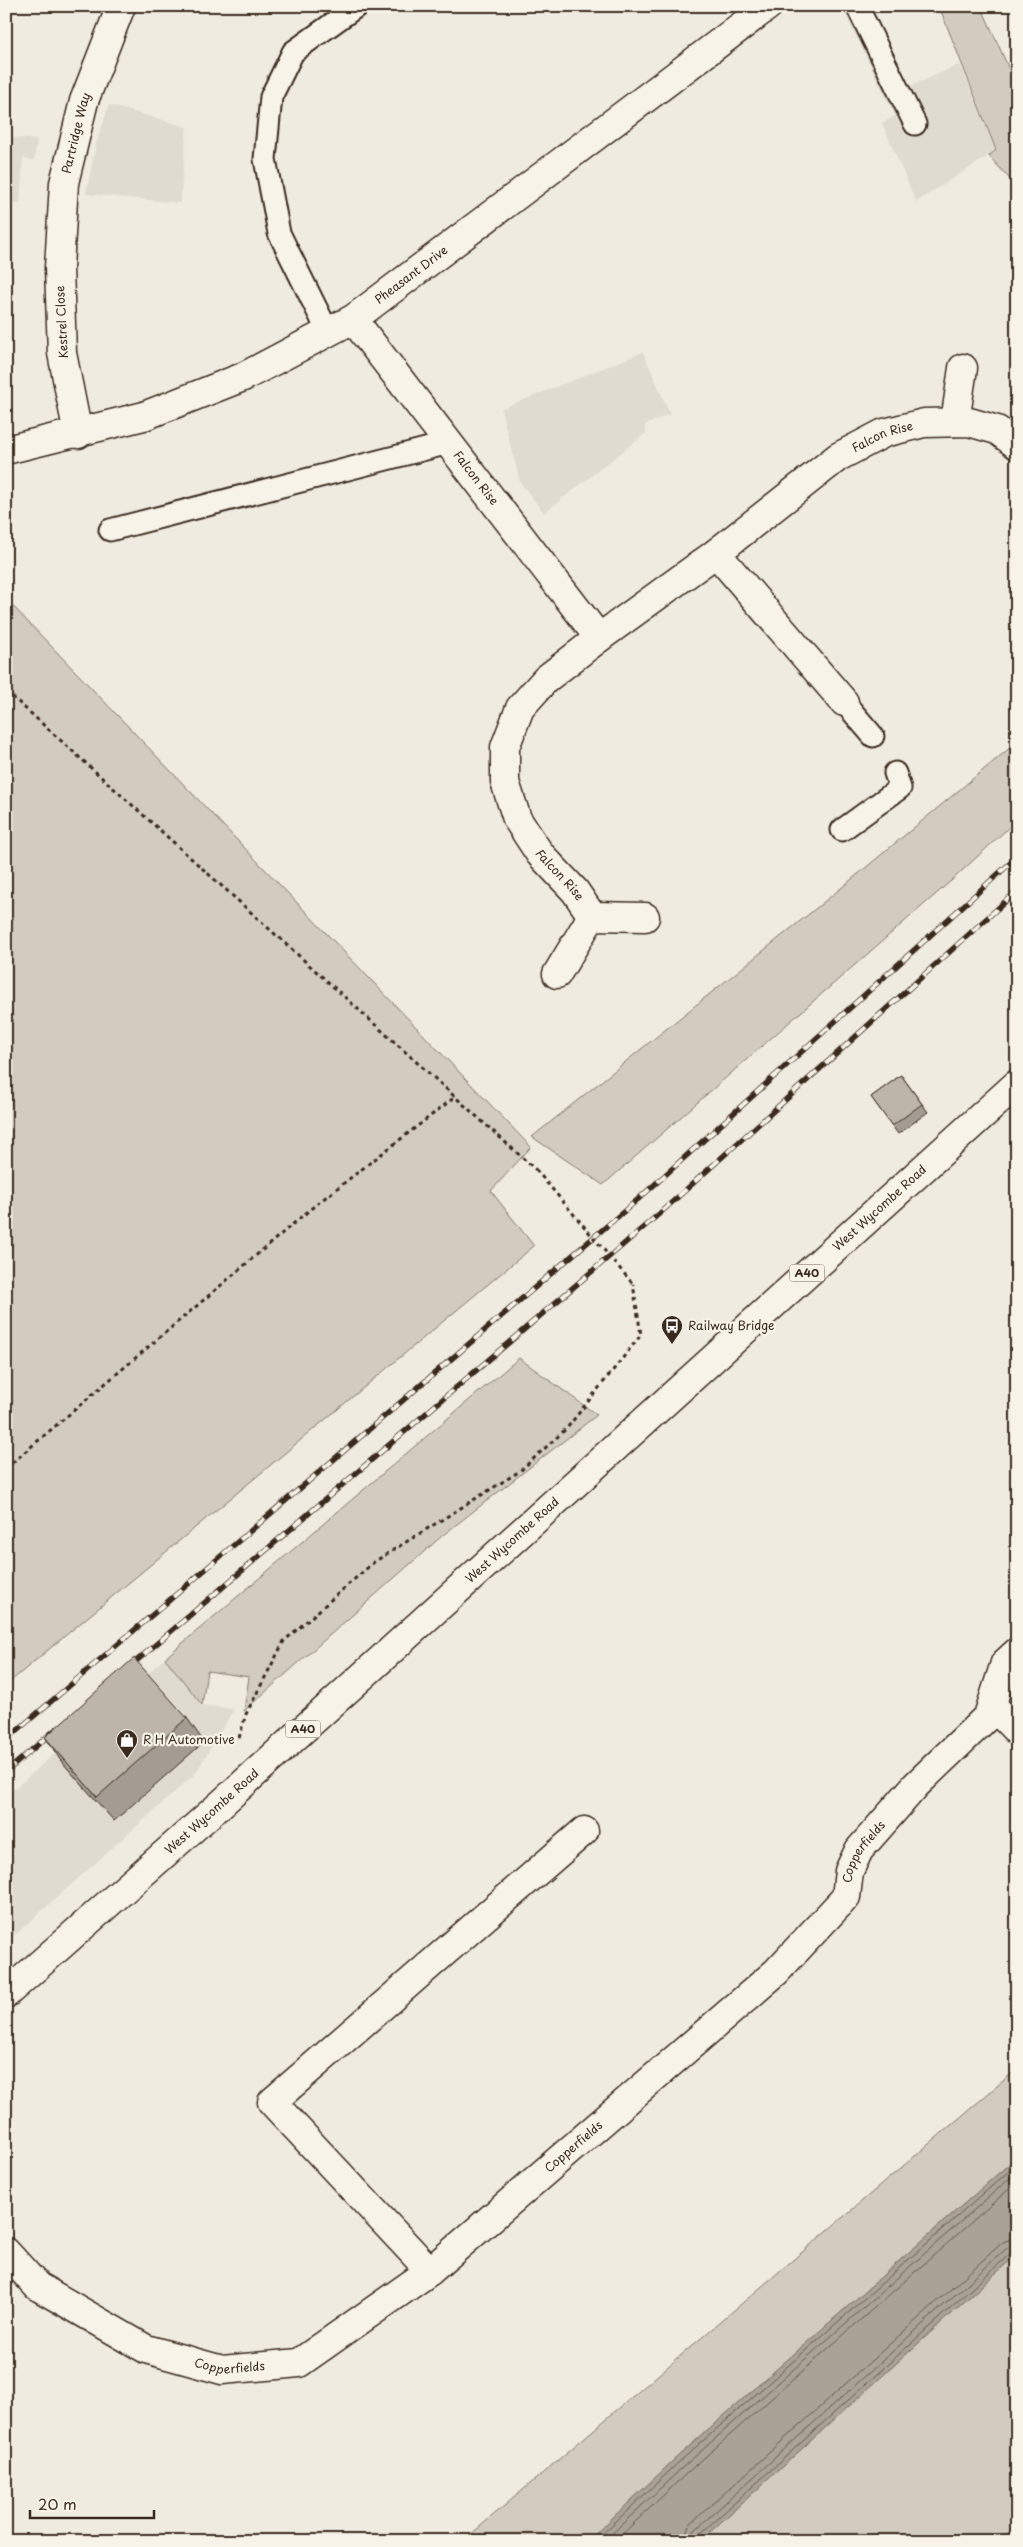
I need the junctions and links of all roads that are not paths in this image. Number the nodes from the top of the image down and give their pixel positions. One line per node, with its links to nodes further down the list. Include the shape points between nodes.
1 (121, 6): 6 (main road, Partridge Way, via 81,110 64,183)
2 (357, 6): 8 (lane, via 293,52 271,97 265,159 279,233)
3 (768, 6): 7 (main road, Pheasant Drive)
4 (857, 6): 5 (lane)
5 (915, 124)
6 (59, 268): 11 (main road, Kestrel Close, via 62,354)
7 (352, 319): 8 (main road, Pheasant Drive); 12 (main road, Falcon Rise)
8 (328, 332): 11 (main road, Pheasant Drive, via 244,377 144,416)
9 (963, 368): 10 (main road)
10 (956, 422): 13 (main road, Falcon Rise, via 997,430); 16 (main road, Falcon Rise, via 924,423 884,433 838,457)
11 (78, 434): 14 (main road, Pheasant Drive)
12 (449, 443): 15 (lane); 17 (main road, Falcon Rise)
13 (1017, 445)
14 (6, 450)
15 (110, 530)
16 (716, 553): 17 (main road, Falcon Rise); 18 (main road)
17 (599, 638): 22 (main road, Falcon Rise, via 546,679 520,708 505,747 505,782 517,818 540,854 575,891)
18 (844, 702): 19 (lane)
19 (872, 736)
20 (895, 773): 21 (lane, via 900,788)
21 (842, 830)
22 (592, 916): 23 (main road); 24 (main road)
23 (645, 917)
24 (557, 974)
25 (1017, 1084): 30 (main road, West Wycombe Road / A40, via 221,1804)
26 (1017, 1652): 27 (main road, Copperfields, via 1005,1663)
27 (992, 1706): 28 (main road); 32 (main road, Copperfields, via 988,1716 916,1785 859,1850 848,1871 846,1897 776,1972)
28 (1017, 1731)
29 (584, 1831): 32 (main road, via 272,2102)
30 (6, 1994)
31 (6, 2252): 32 (main road, Copperfields, via 37,2286 146,2349 222,2370 298,2363)
32 (430, 2271)

